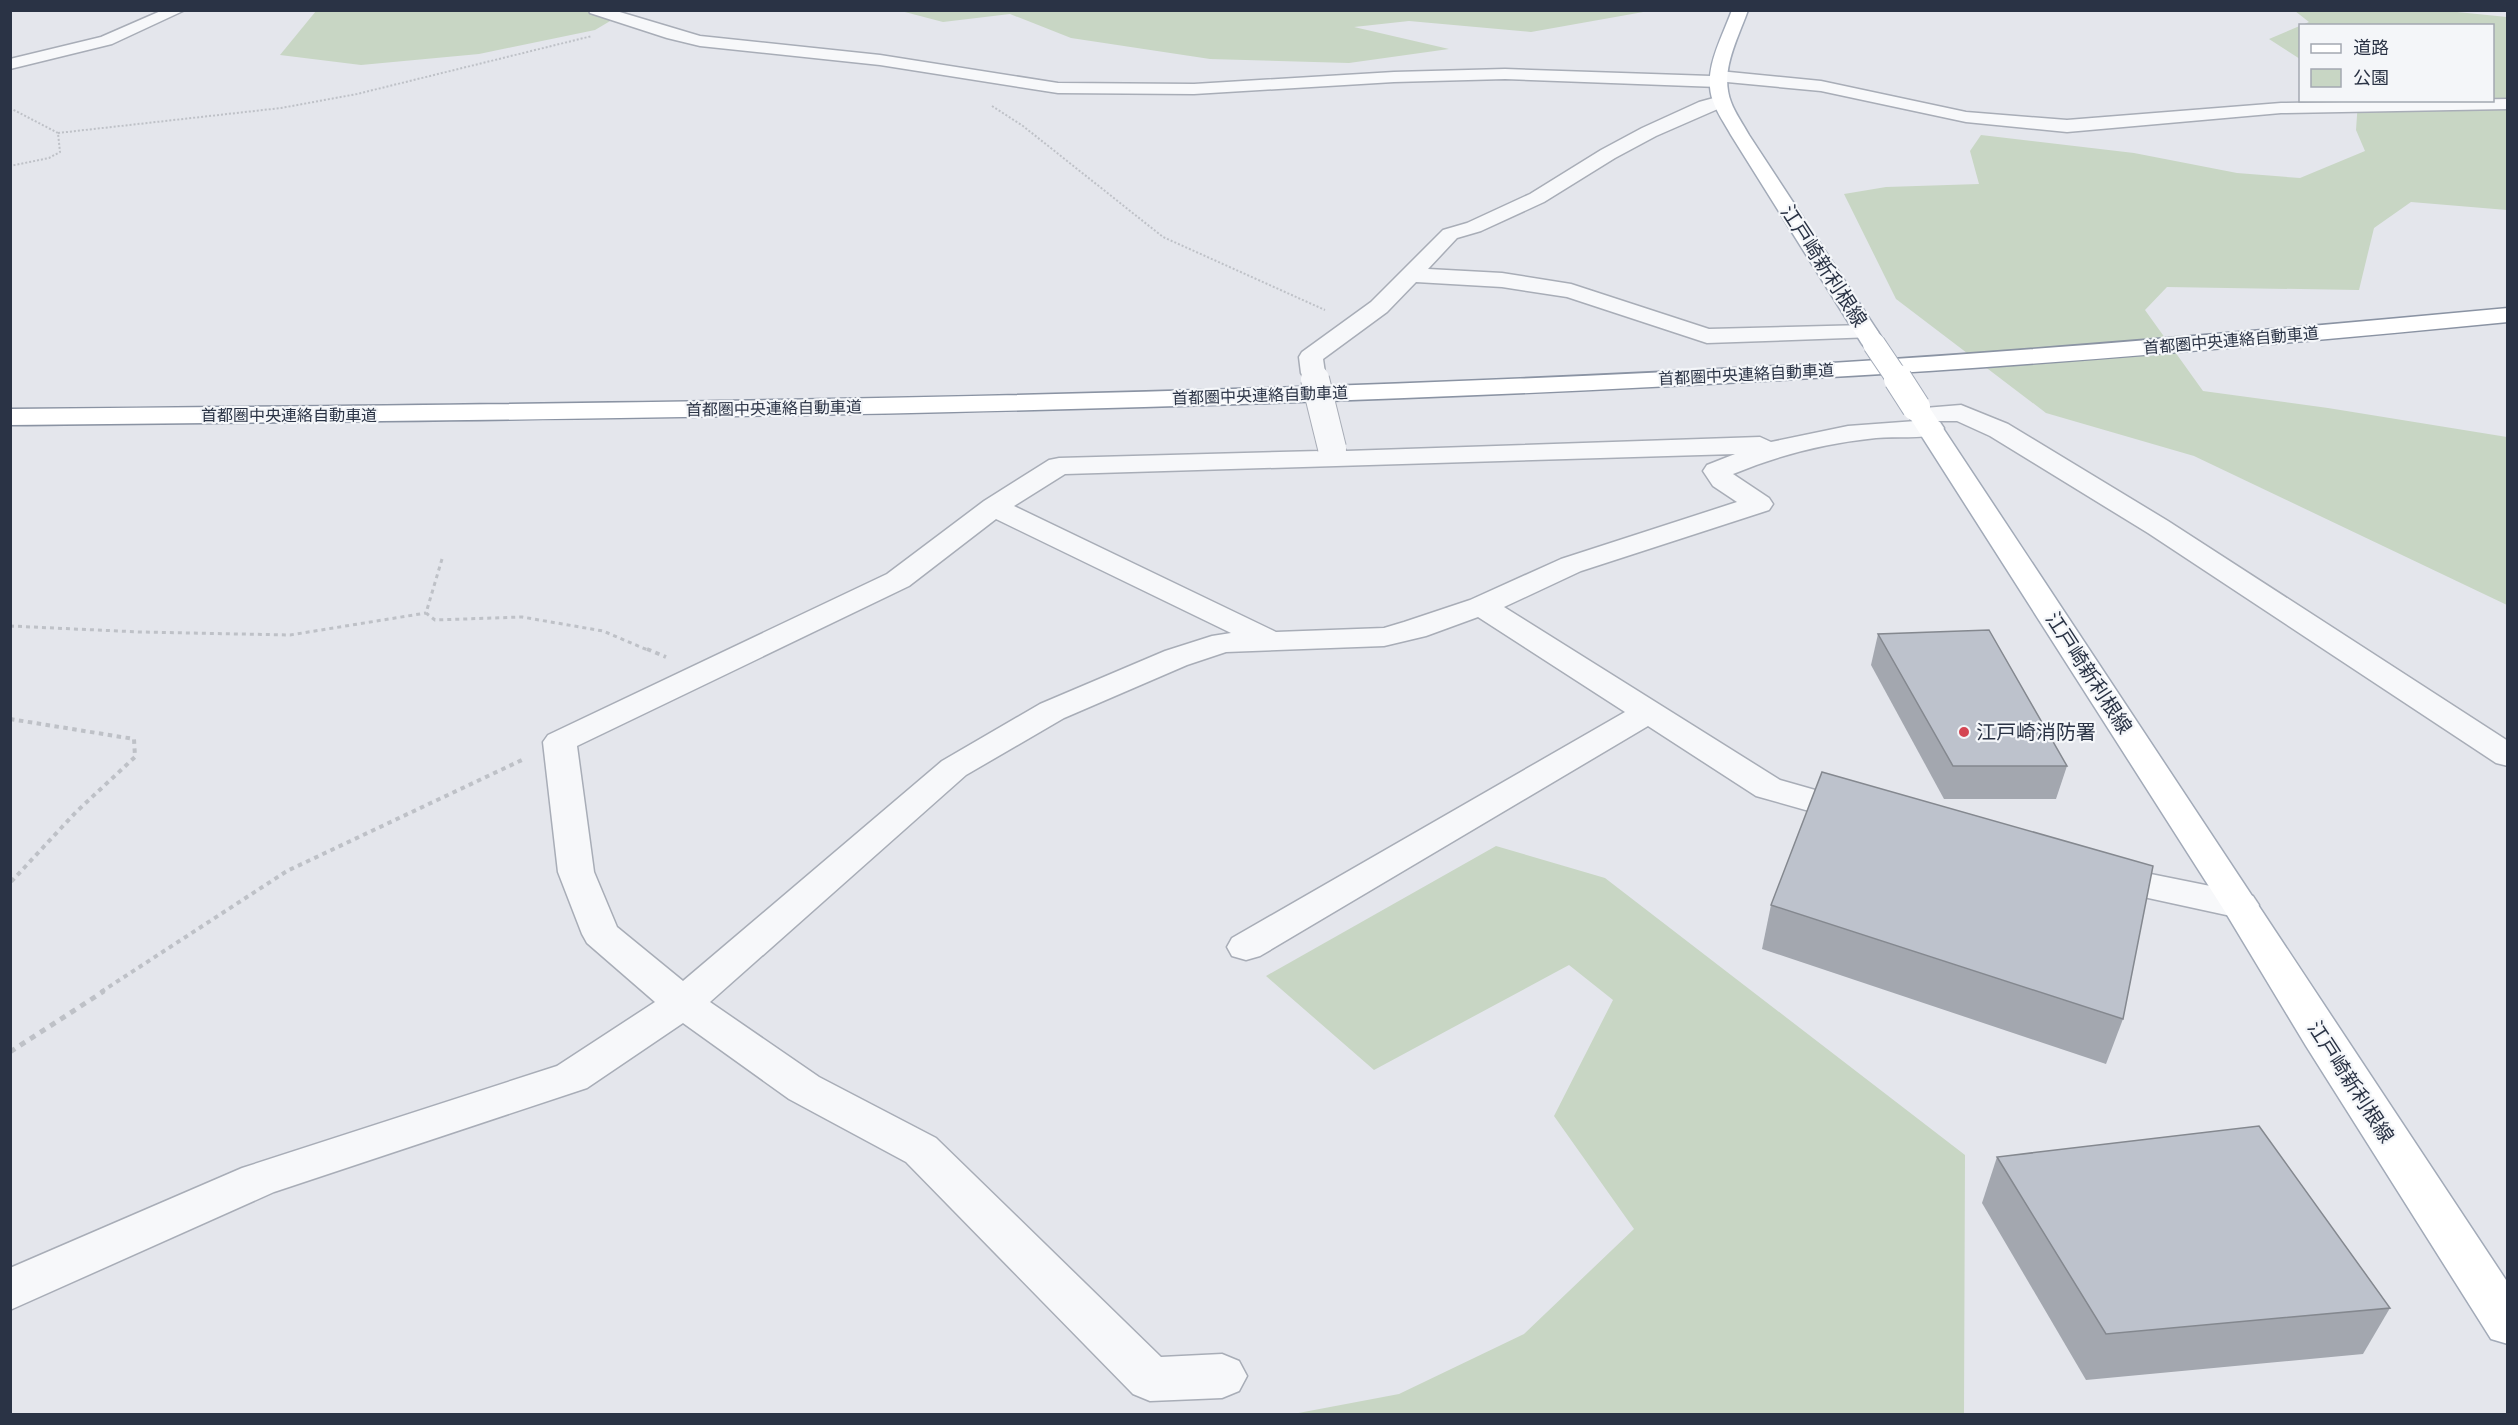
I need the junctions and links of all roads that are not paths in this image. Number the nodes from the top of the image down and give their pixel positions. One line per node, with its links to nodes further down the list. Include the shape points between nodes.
1 (178, 10): 4 (street, via 106,41)
2 (596, 10): 5 (street, via 700,40 880,60 1058,88 1194,88 1505,74)
3 (1740, 10): 5 (main road)
4 (10, 64)
5 (1720, 86): 6 (street, via 1821,86 1966,117 2067,126 2281,108); 7 (street, via 1705,106 1608,154 1537,198 1450,234); 9 (main road, 江戸崎新利根線)
6 (2508, 104)
7 (1412, 274): 9 (street, via 1502,280 1571,291 1707,336); 13 (street, bridge, via 1379,307 1311,357)
8 (2508, 315): 11 (main road, 首都圏中央連絡自動車道, via 2007,359 1461,388 620,412)
9 (1870, 338): 10 (main road, 江戸崎新利根線, bridge)
10 (1923, 416): 12 (street, via 1876,430); 18 (street, via 1961,413 1999,430 2158,527); 21 (main road, 江戸崎新利根線)
11 (10, 417)
12 (1784, 445): 13 (street); 15 (street, via 1717,471 1723,480 1759,504 1571,566)
13 (1334, 454): 14 (street, via 1059,466)
14 (994, 507): 16 (street); 23 (street, via 898,580 560,742 576,872 601,934)
15 (1481, 606): 16 (street, via 1384,637); 17 (street)
16 (1271, 641): 23 (street, via 1223,643 1176,658 1052,711 954,768)
17 (1647, 713): 19 (street, via 1768,788); 22 (street)
18 (2508, 756)
19 (1880, 820)
20 (2070, 869): 21 (street)
21 (2240, 905): 25 (main road, 江戸崎新利根線)
22 (1246, 947)
23 (683, 1003): 24 (street, via 572,1077 258,1180); 26 (street, via 804,1088 921,1150 1150,1379)
24 (10, 1290)
25 (2508, 1324)
26 (1222, 1376)

